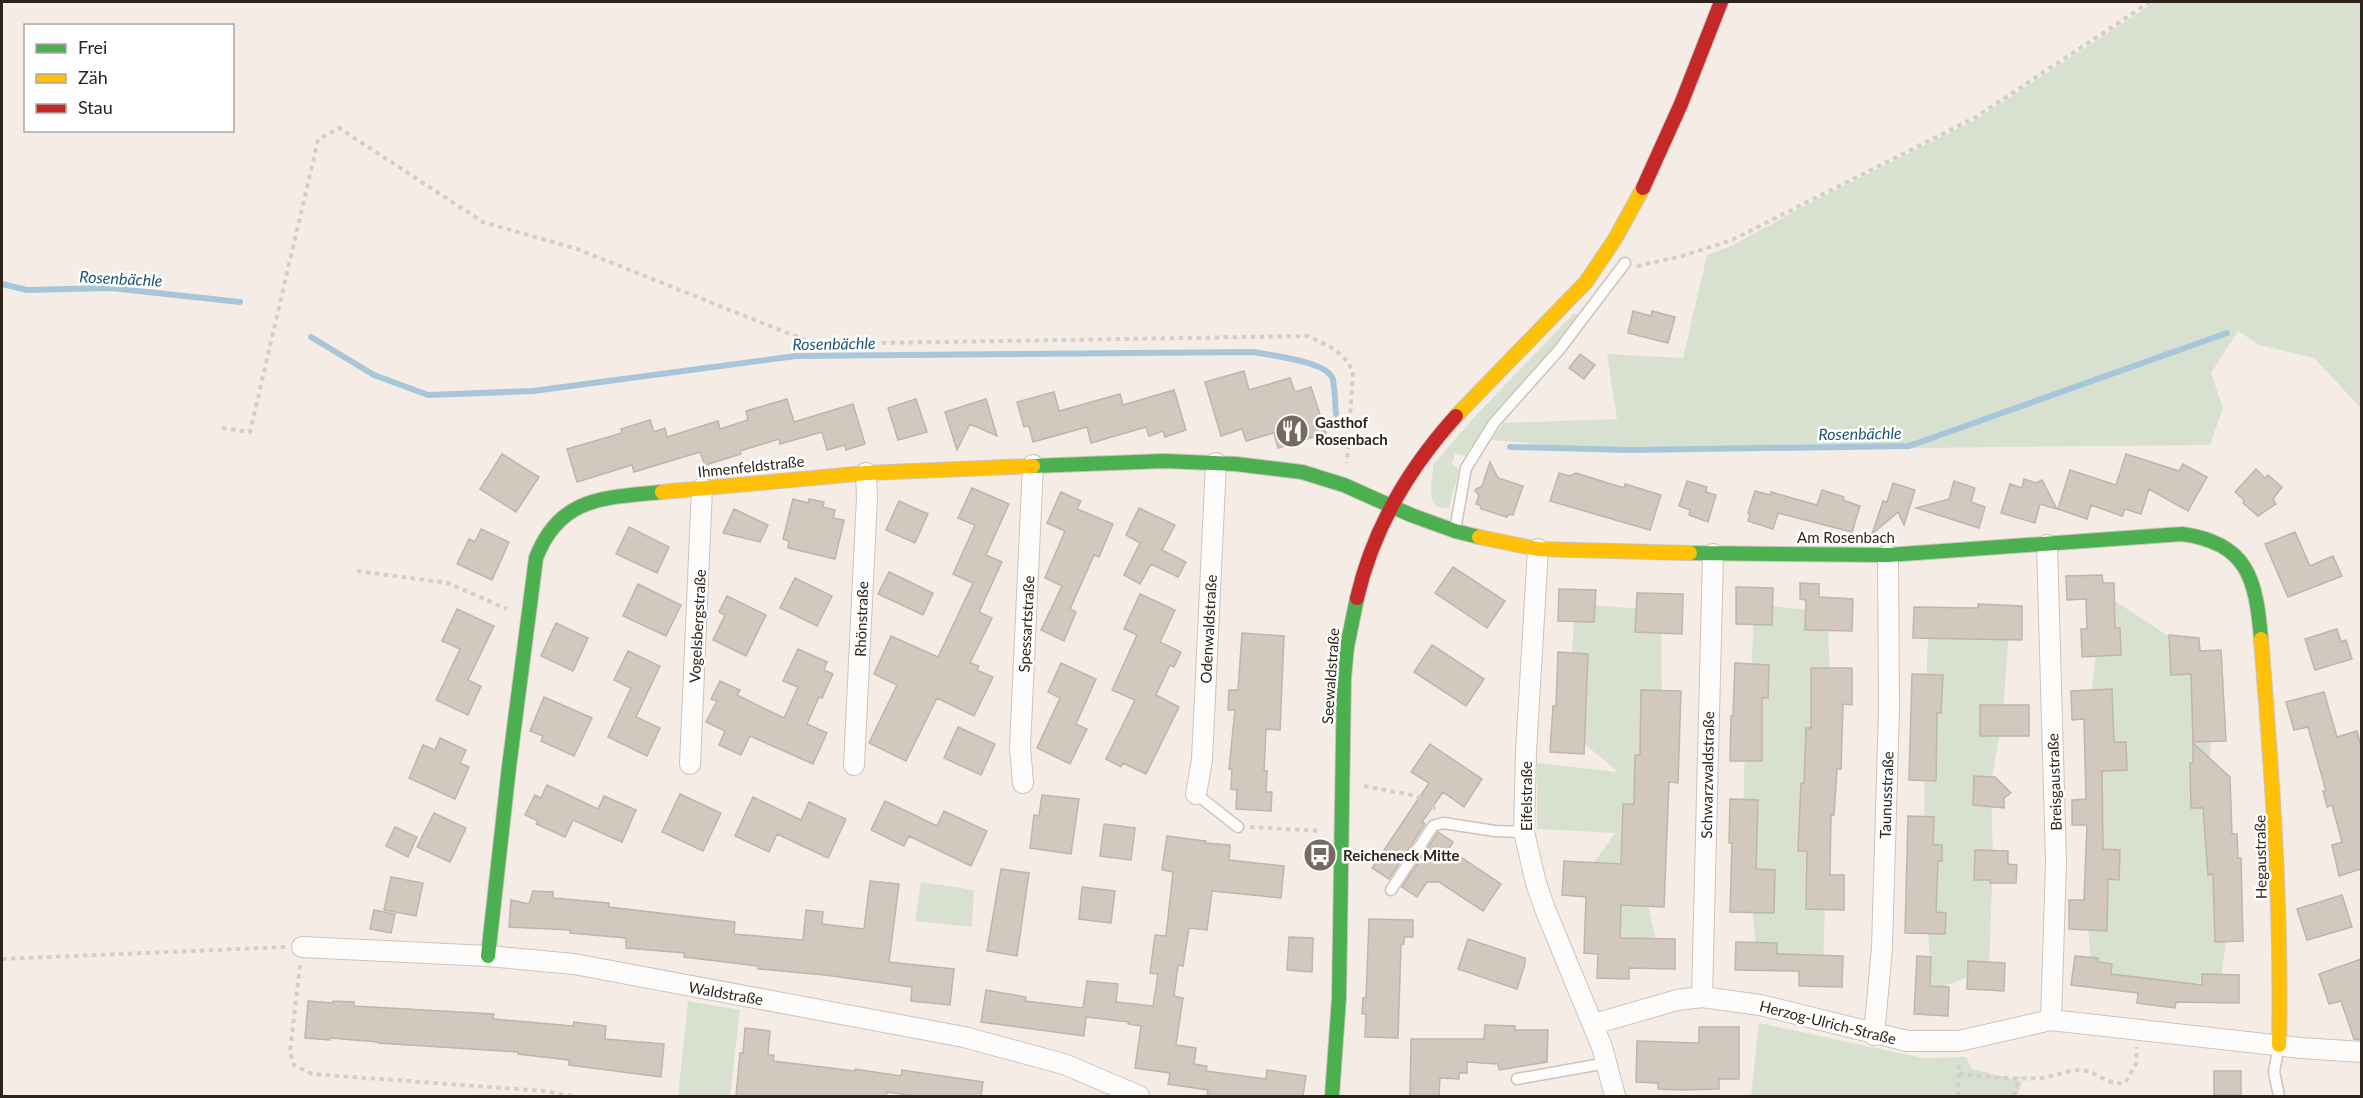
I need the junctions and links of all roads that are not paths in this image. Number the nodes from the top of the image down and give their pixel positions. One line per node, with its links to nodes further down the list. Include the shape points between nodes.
1 (1721, 2): 3 (street, Seewaldstraße, via 1634,205 1608,251)
2 (1625, 263): 4 (lane)
3 (1572, 299): 4 (lane); 9 (street, Seewaldstraße, via 1445,428)
4 (1589, 310): 10 (lane, via 1494,423 1466,468)
5 (1216, 463): 6 (street, Ihmenfeldstraße); 9 (street, Ihmenfeldstraße, via 1278,468 1344,485); 19 (street, Odenwaldstraße, via 1202,760)
6 (1033, 465): 7 (street, Ihmenfeldstraße); 18 (street, Spessartstraße, via 1020,747)
7 (866, 472): 8 (street, Ihmenfeldstraße); 17 (street, Rhönstraße)
8 (702, 488): 16 (street, Vogelsbergstraße); 24 (street, Ihmenfeldstraße, via 602,499 573,508 549,530 538,551)
9 (1391, 506): 10 (street, Am Rosenbach); 34 (street, Seewaldstraße, via 1364,571 1349,628 1344,678 1339,998)
10 (1455, 531): 12 (street, Am Rosenbach)
11 (2047, 545): 14 (street, Am Rosenbach); 15 (street, Am Rosenbach, via 2182,534 2206,538 2226,546 2241,562 2251,581); 26 (street, Breisgaustraße, via 2056,862)
12 (1538, 549): 13 (street, Am Rosenbach); 21 (street, Eifelstraße)
13 (1713, 554): 14 (street, Am Rosenbach); 25 (street, Schwarzwaldstraße)
14 (1888, 555): 28 (street, Taunusstraße, via 1882,948)
15 (2258, 616): 29 (street, Hegaustraße, via 2276,815)
16 (690, 764)
17 (854, 765)
18 (1023, 783)
19 (1196, 794): 20 (lane)
20 (1238, 827)
21 (1524, 832): 22 (lane, via 1443,822 1433,826); 27 (street, Eifelstraße, via 1545,909)
22 (1391, 890)
23 (302, 947): 24 (street, Waldstraße)
24 (488, 956): 33 (street, Waldstraße, via 574,964 964,1037 1064,1064)
25 (1702, 997): 27 (street, Herzog-Ulrich-Straße, via 1677,1000); 28 (street, Herzog-Ulrich-Straße, via 1760,1005)
26 (2050, 1020): 28 (street, Herzog-Ulrich-Straße, via 1959,1041 1906,1041); 29 (street, Herzog-Ulrich-Straße)
27 (1594, 1024): 31 (street, Eifelstraße)
28 (1874, 1035)
29 (2279, 1045): 30 (street, Herzog-Ulrich-Straße); 36 (lane, Hegaustraße, via 2274,1072)
30 (2361, 1052)
31 (1607, 1063): 32 (lane); 35 (street, Eifelstraße)
32 (1517, 1079)
33 (1140, 1096)
34 (1332, 1096)
35 (1615, 1096)
36 (2279, 1096)

